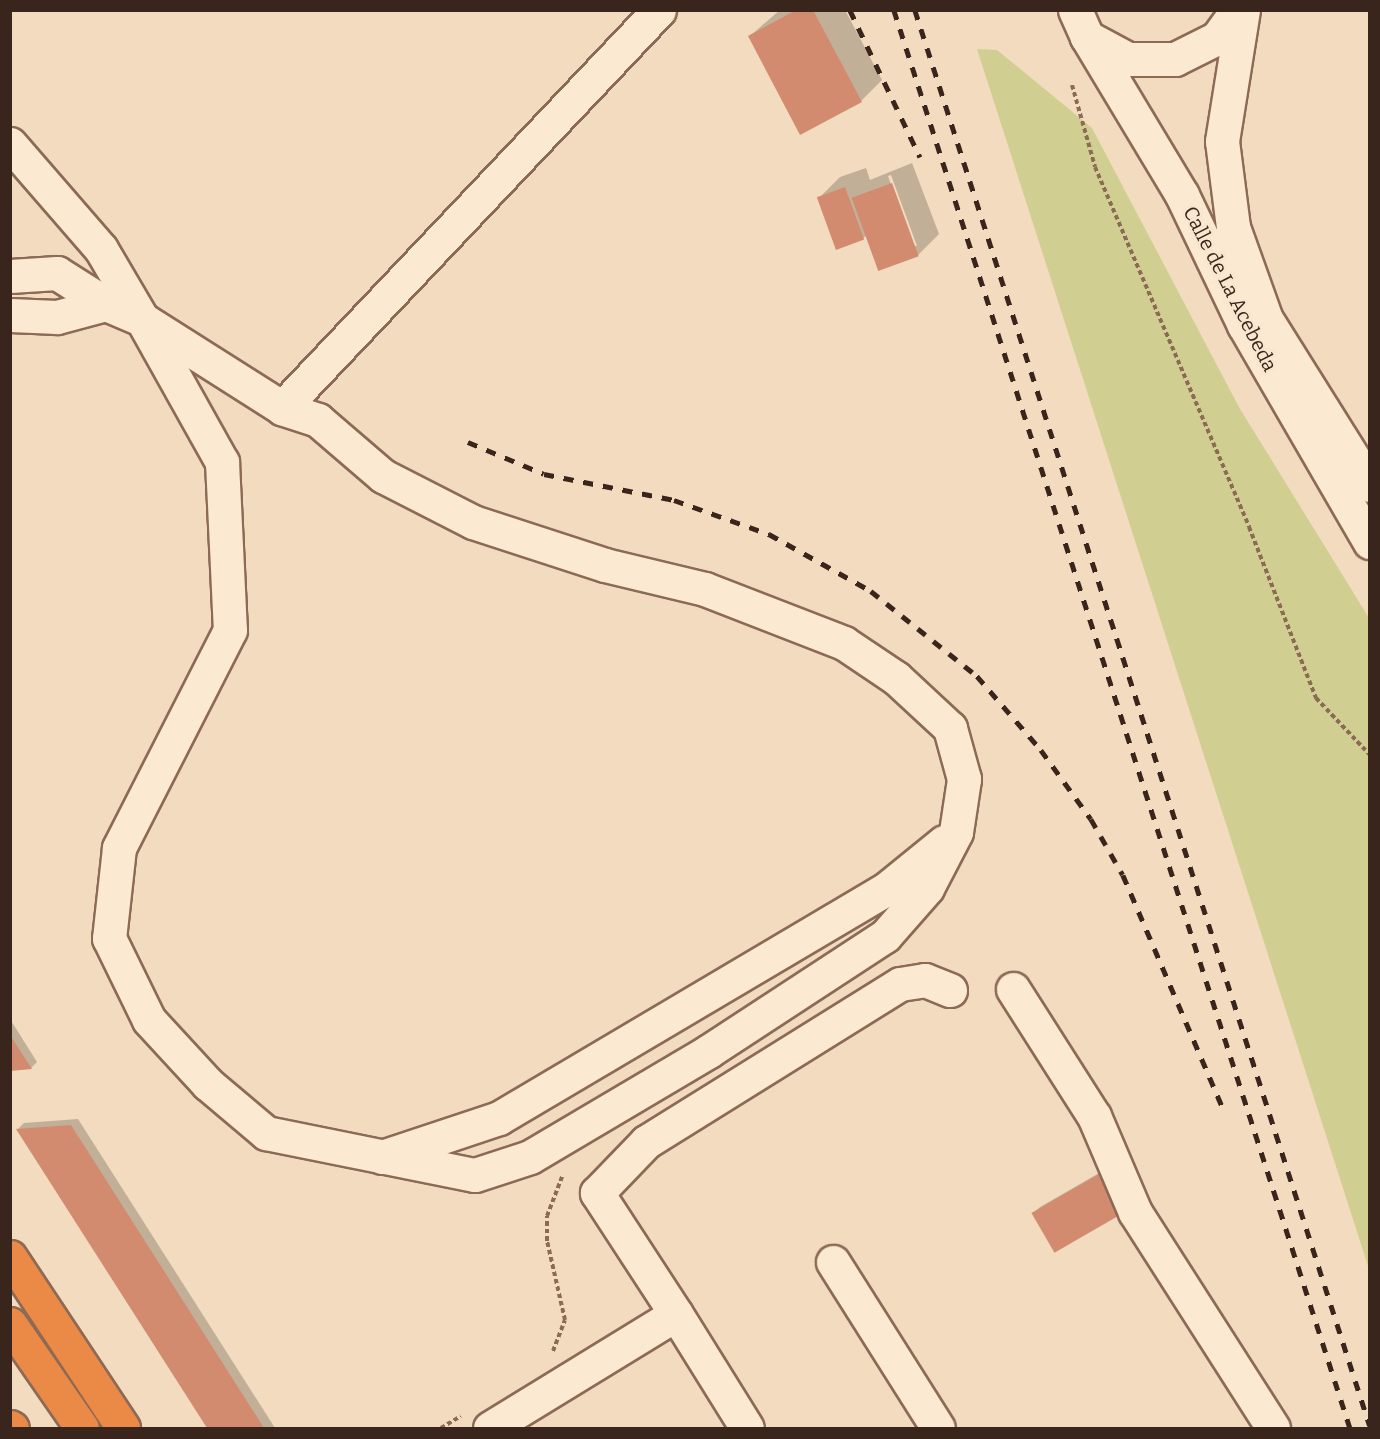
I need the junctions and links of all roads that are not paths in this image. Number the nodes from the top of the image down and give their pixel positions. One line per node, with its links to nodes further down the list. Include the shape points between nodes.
1 (659, 10): 10 (street)
2 (1237, 10): 4 (street, via 1217,38 1175,59 1128,59)
3 (1243, 10): 11 (street, Calle de La Acebeda, via 1222,141 1233,227 1266,320)
4 (1081, 24): 12 (street, Calle de La Acebeda, via 1182,195 1244,325)
5 (10, 144): 9 (street, via 100,249)
6 (10, 276): 7 (street, via 57,273)
7 (106, 304): 8 (street, via 57,316); 9 (street)
8 (10, 315)
9 (142, 319): 10 (street); 16 (street, via 222,462 230,630 118,848 109,938 149,1020 208,1084 266,1133)
10 (282, 408): 13 (street, via 318,420 382,476 473,522 605,565 705,590 844,643 896,678 950,728 964,779)
11 (1370, 485)
12 (1370, 542)
13 (956, 832): 16 (street, via 885,890 499,1118); 16 (street, via 927,888 885,936 709,1051 530,1157 475,1175)
14 (1013, 989): 26 (street, via 1094,1116 1135,1212)
15 (950, 990): 19 (street, via 925,980 900,984 646,1142 597,1193)
16 (377, 1158)
17 (10, 1257): 23 (highway)
18 (833, 1262): 25 (street)
19 (676, 1314): 21 (street); 24 (street)
20 (10, 1324): 22 (highway)
21 (480, 1419)
22 (82, 1428)
23 (123, 1428)
24 (747, 1428)
25 (938, 1428)
26 (1273, 1428)

